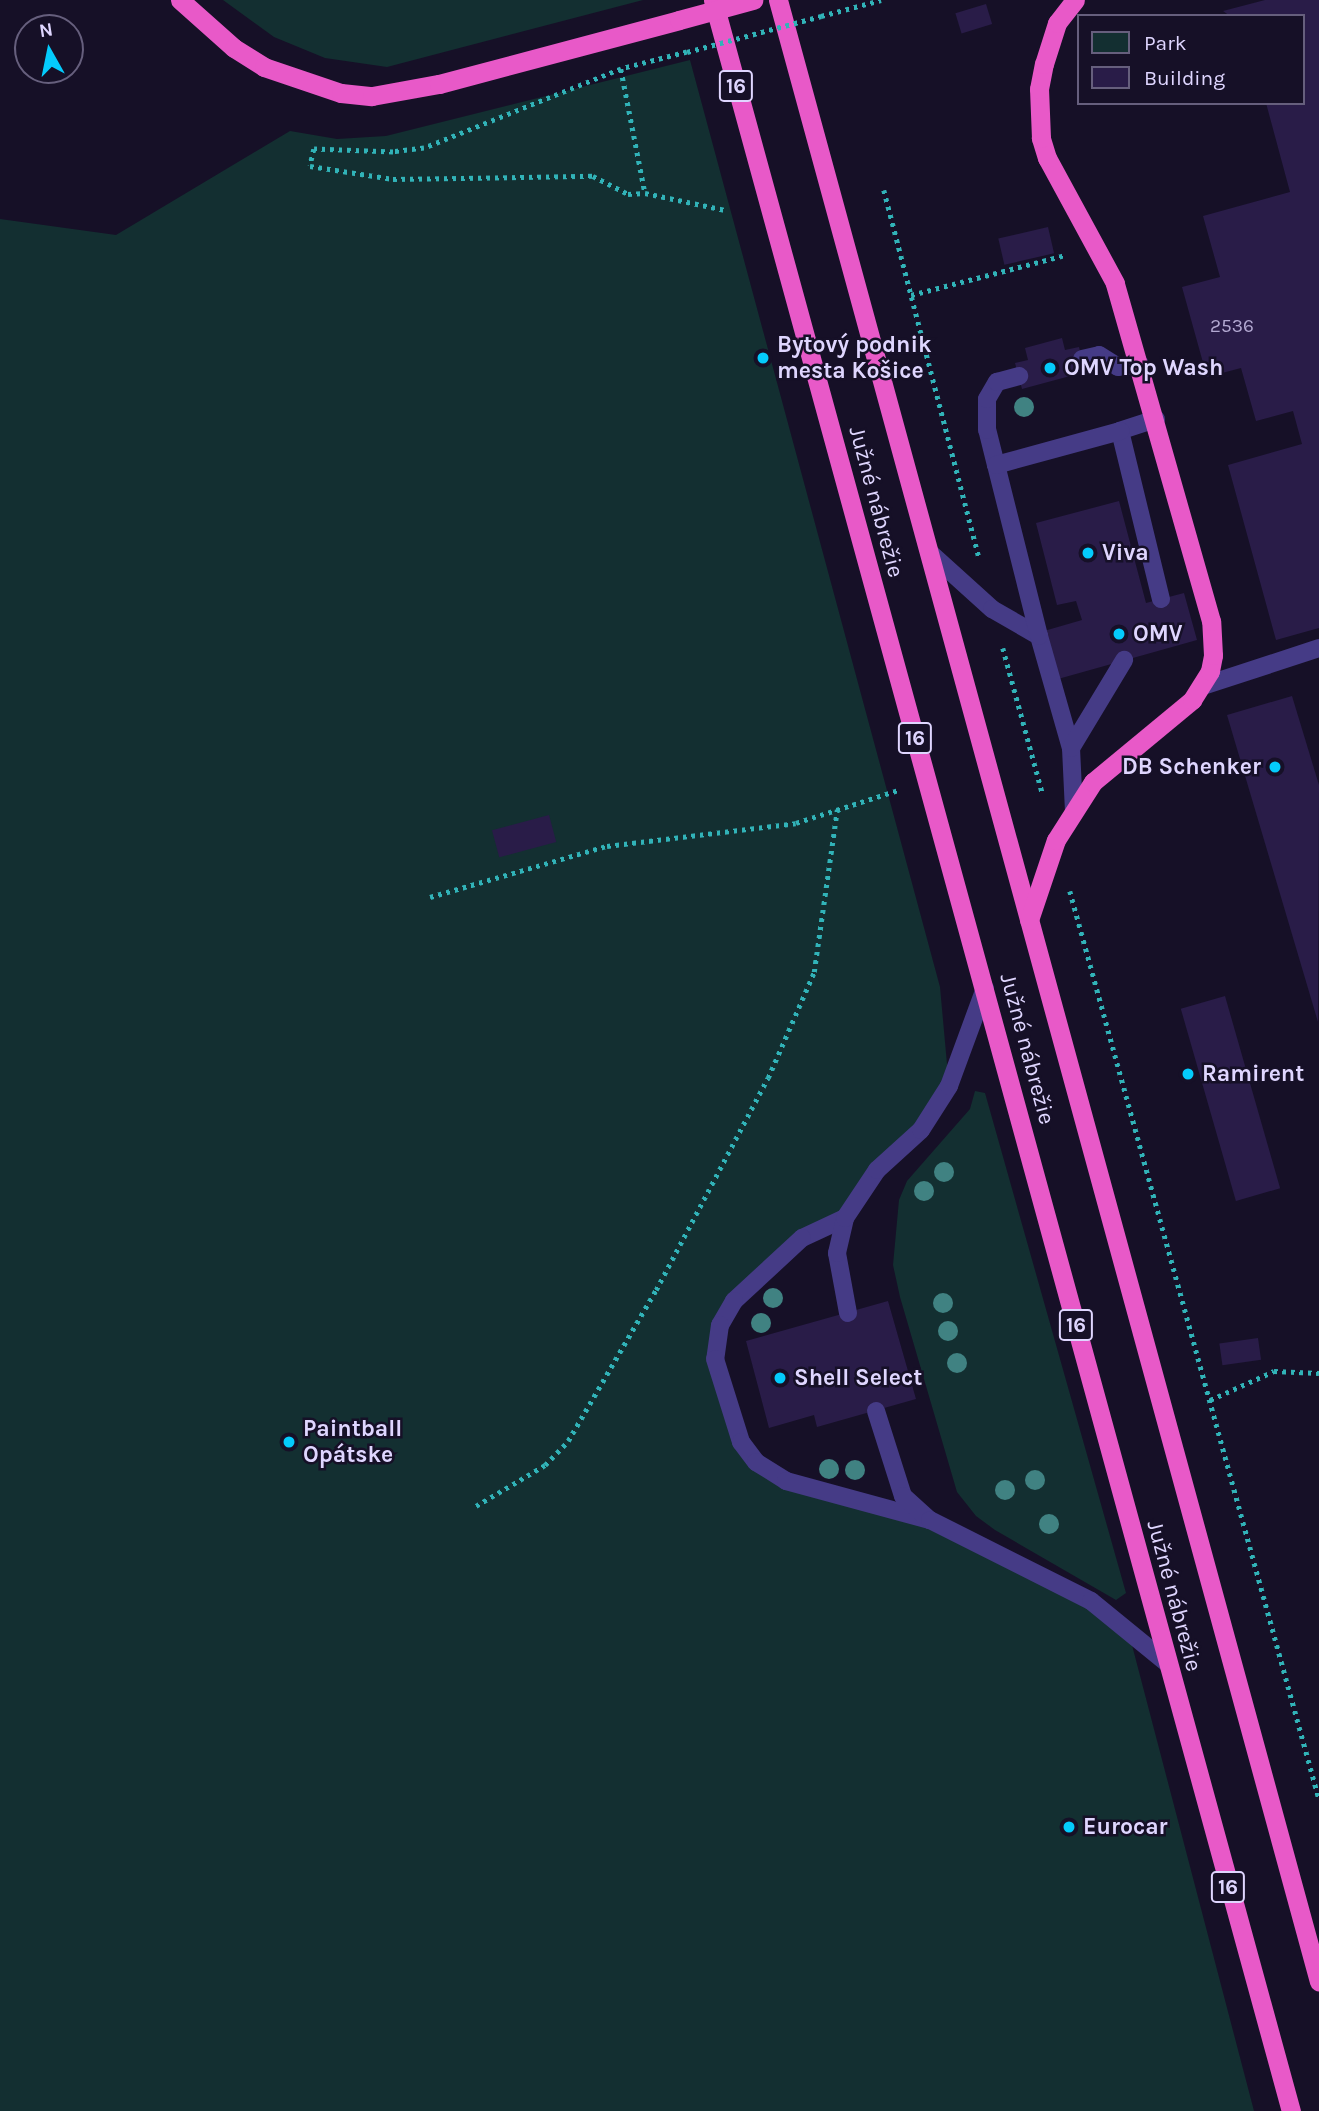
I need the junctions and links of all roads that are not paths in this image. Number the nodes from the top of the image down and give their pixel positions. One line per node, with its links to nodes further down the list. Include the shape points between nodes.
1 (180, 0): 3 (highway, bridge, via 215,33 264,66 341,93 372,96 439,84)
2 (713, 0): 21 (highway, Južné nábrežie / 16)
3 (753, 0)
4 (778, 0): 12 (highway, Južné nábrežie)
5 (1075, 0): 7 (highway, via 1050,43 1039,89 1038,120 1046,158 1115,283)
6 (1082, 359): 7 (lane, via 1099,355 1118,367)
7 (1140, 364): 9 (highway)
8 (1019, 376): 11 (lane, via 997,382 988,399 987,430)
9 (1156, 419): 10 (lane); 17 (highway, via 1211,621 1213,655)
10 (1120, 431): 11 (lane); 13 (lane)
11 (996, 465): 14 (lane)
12 (929, 552): 14 (lane, via 992,609); 20 (highway, Južné nábrežie)
13 (1160, 599)
14 (1039, 636): 18 (lane)
15 (1319, 648): 17 (lane)
16 (1124, 660): 18 (lane)
17 (1203, 686): 19 (highway, via 1181,710 1093,782)
18 (1071, 748): 19 (lane)
19 (1074, 811): 20 (highway, via 1056,840)
20 (1029, 920): 27 (highway, Južné nábrežie)
21 (985, 988): 22 (lane, via 949,1086 921,1130 877,1170); 26 (highway, Južné nábrežie / 16)
22 (845, 1218): 23 (lane, via 837,1254); 25 (lane, via 802,1238 734,1301 720,1325 715,1359 741,1441 756,1462 786,1481)
23 (848, 1313)
24 (876, 1411): 25 (lane, via 903,1496)
25 (930, 1520): 26 (lane, via 1091,1601)
26 (1167, 1662): 28 (highway, Južné nábrežie / 16)
27 (1319, 1981)
28 (1291, 2111)

